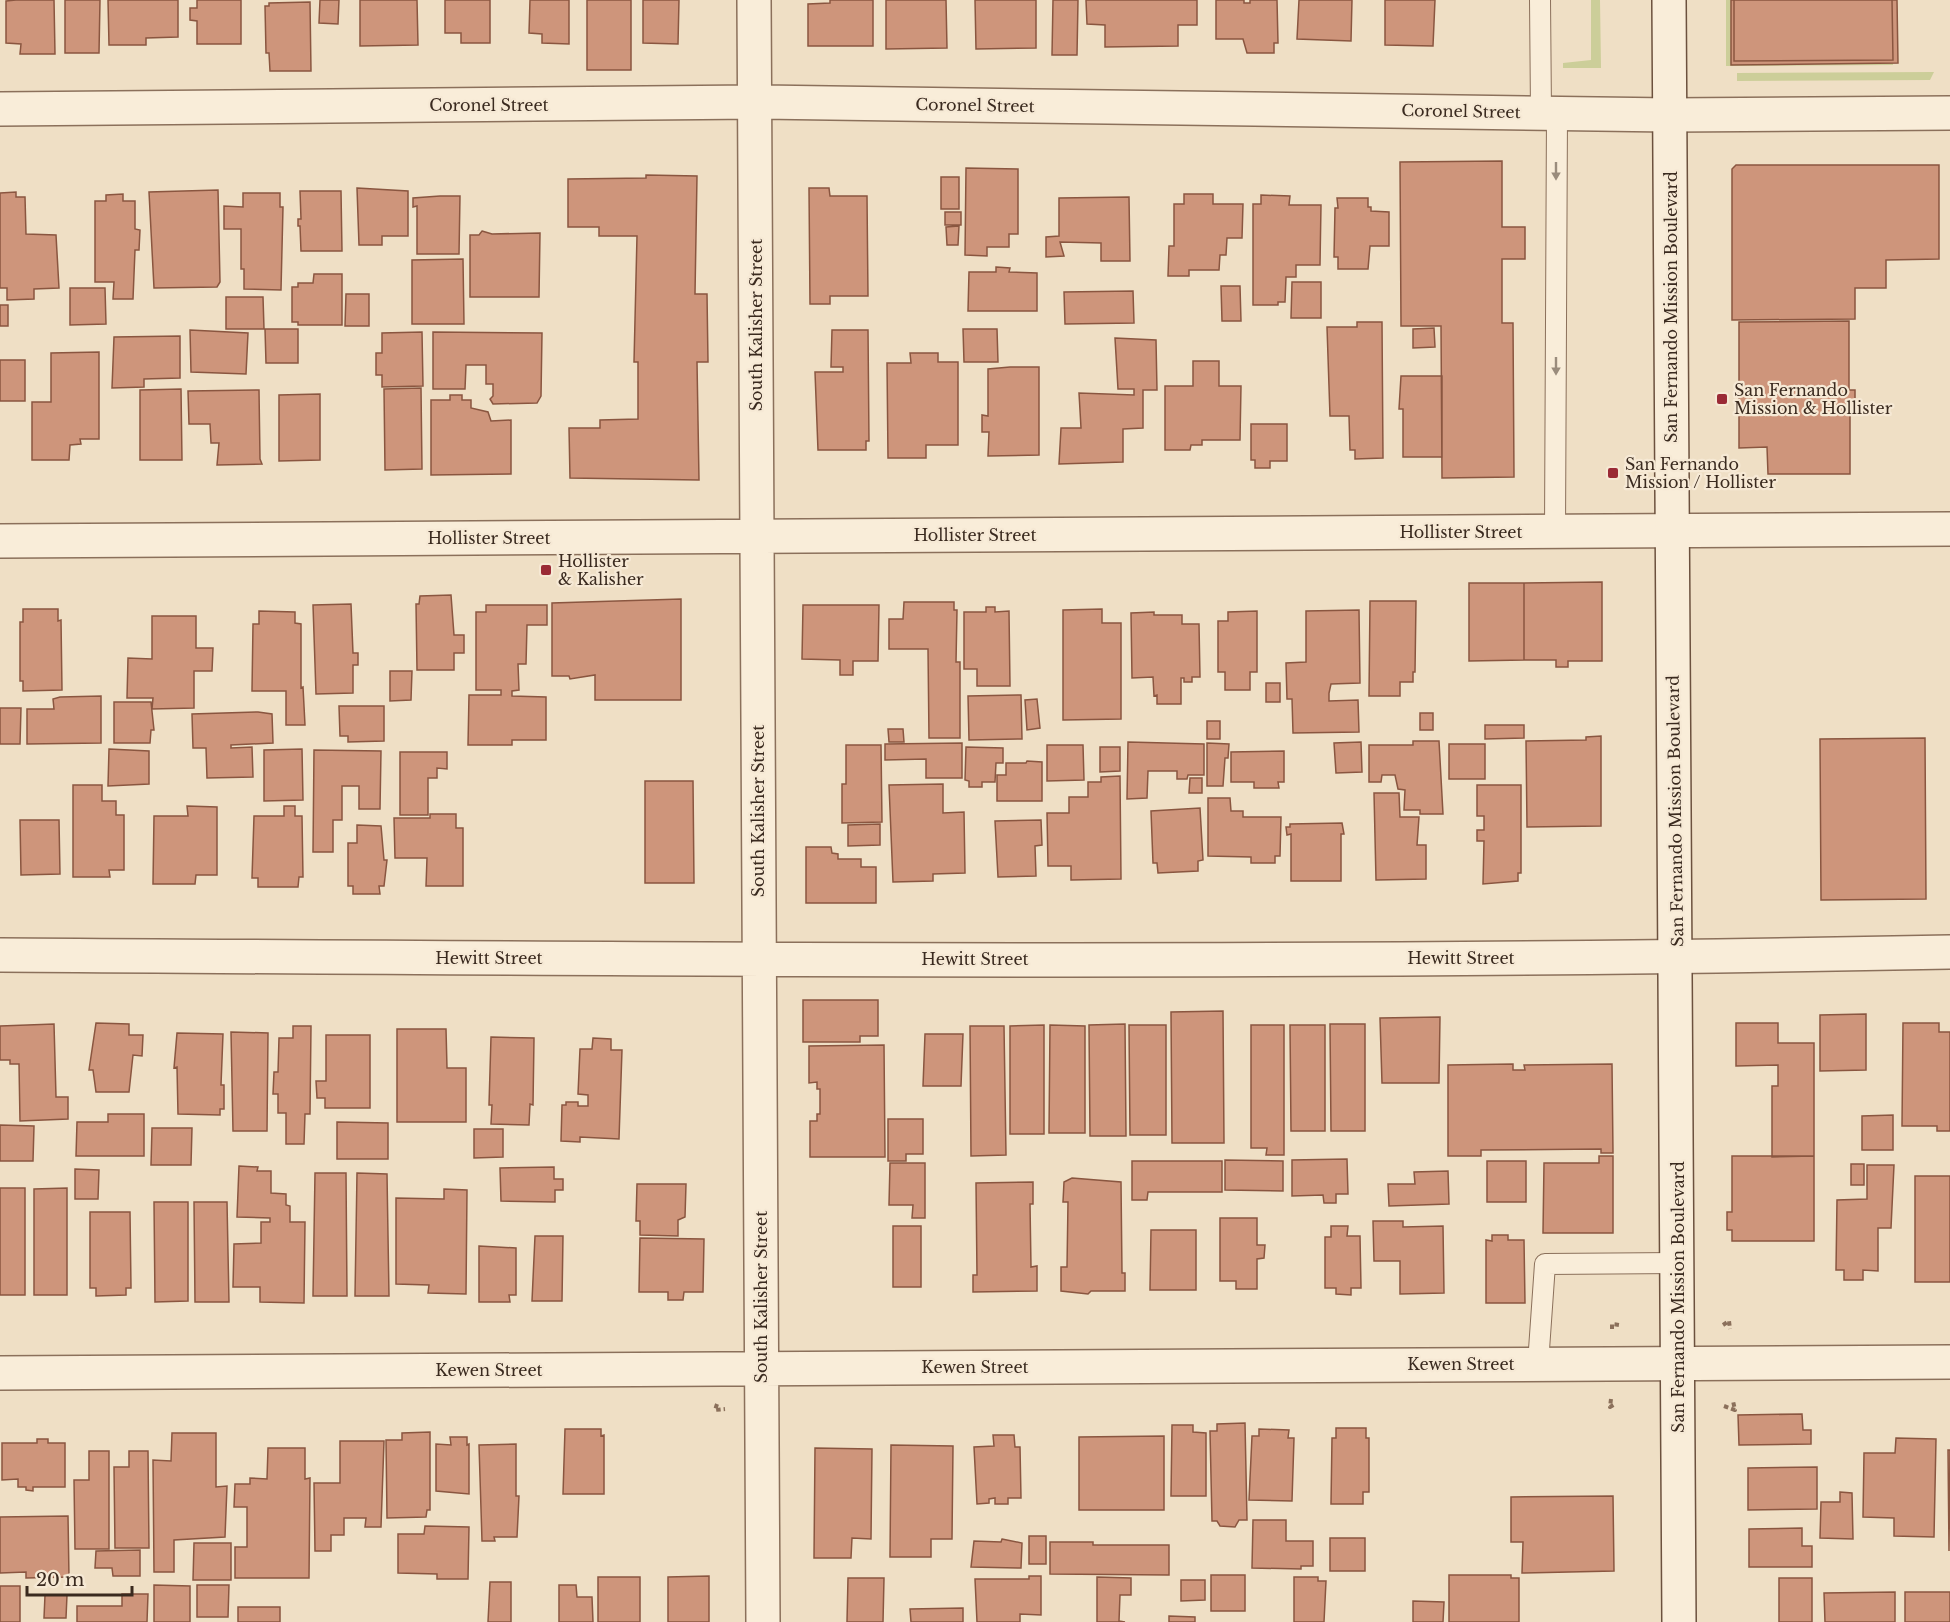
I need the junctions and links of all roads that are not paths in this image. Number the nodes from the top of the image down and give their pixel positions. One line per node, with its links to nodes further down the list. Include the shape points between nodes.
1 (754, 0): 4 (street, South Kalisher Street)
2 (1540, 0): 6 (lane)
3 (1669, 0): 8 (street, San Fernando Mission Boulevard)
4 (754, 102): 5 (street, Coronel Street); 6 (street, Coronel Street); 12 (street, South Kalisher Street)
5 (0, 109)
6 (1549, 112): 8 (street, Coronel Street); 11 (lane, one-way to 11)
7 (1950, 113): 8 (street, Coronel Street)
8 (1670, 115): 10 (street, San Fernando Mission Boulevard)
9 (1950, 529): 10 (street, Hollister Street)
10 (1671, 531): 11 (street, Hollister Street); 16 (street, San Fernando Mission Boulevard)
11 (1555, 532): 12 (street, Hollister Street)
12 (757, 537): 13 (street, Hollister Street); 17 (street, South Kalisher Street)
13 (0, 541)
14 (1950, 952): 16 (street, Hewitt Street)
15 (0, 955): 17 (street, Hewitt Street)
16 (1677, 957): 17 (street, Hewitt Street); 18 (street, San Fernando Mission Boulevard)
17 (759, 960): 22 (street, South Kalisher Street)
18 (1678, 1263): 20 (lane, via 1545,1264); 21 (street, San Fernando Mission Boulevard)
19 (1950, 1362): 21 (street, Kewen Street)
20 (1538, 1364): 21 (street, Kewen Street); 22 (street, Kewen Street)
21 (1678, 1364): 25 (street, San Fernando Mission Boulevard)
22 (762, 1368): 23 (street, Kewen Street); 24 (street, South Kalisher Street)
23 (0, 1373)
24 (763, 1622)
25 (1679, 1622)

